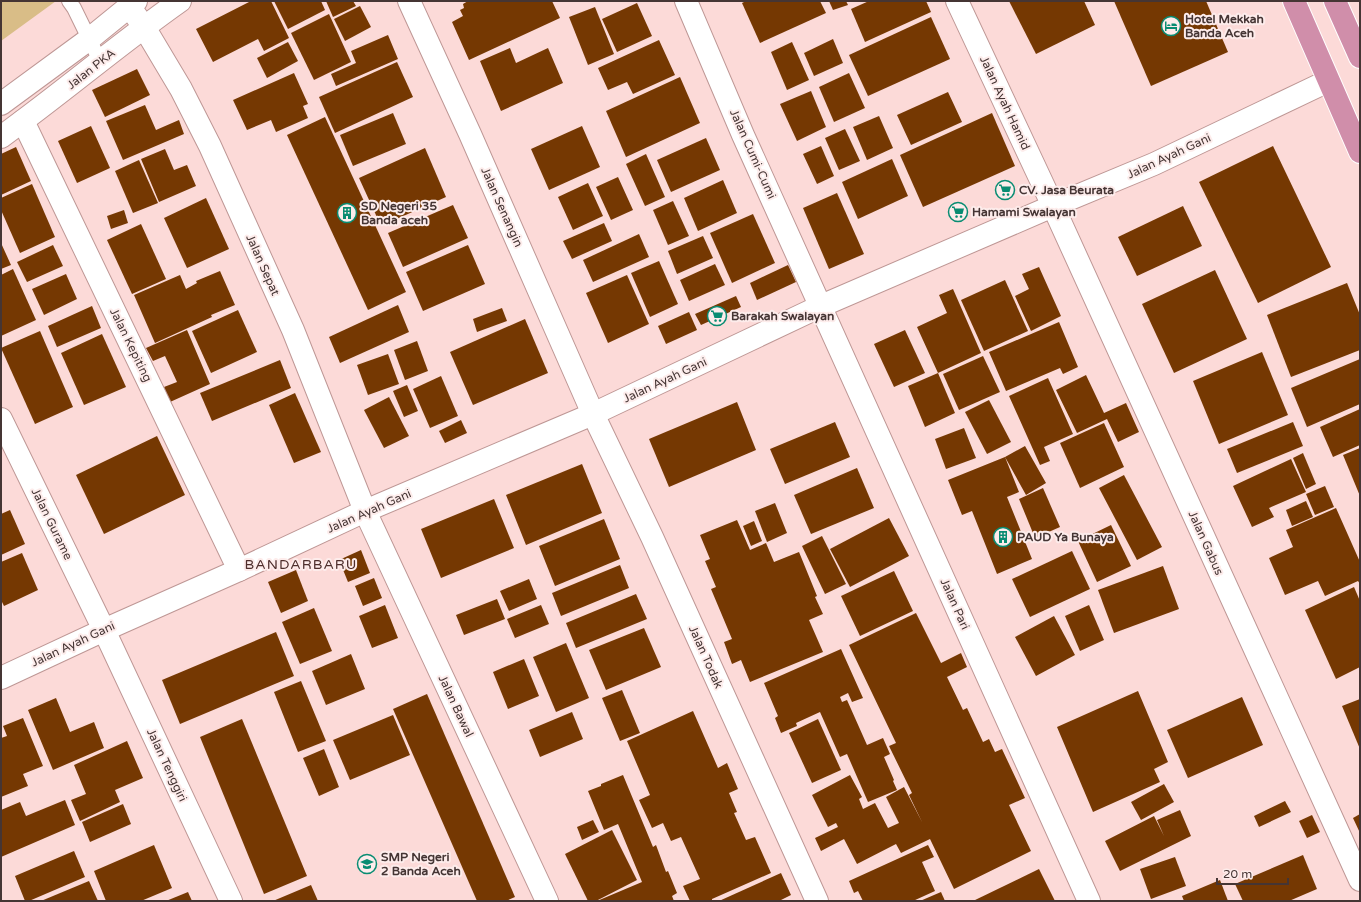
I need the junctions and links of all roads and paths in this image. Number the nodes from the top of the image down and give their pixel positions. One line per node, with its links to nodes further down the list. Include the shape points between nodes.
1 (69, 1): 10 (lane)
2 (180, 1): 9 (street, Jalan PKA)
3 (408, 1): 20 (street, Jalan Senangin, via 470,134)
4 (686, 1): 19 (street, Jalan Cumi-Cumi, via 743,135)
5 (956, 1): 18 (street, Jalan Ayah Hamid)
6 (1294, 1): 13 (highway)
7 (1336, 1): 11 (highway)
8 (133, 4): 9 (street, Jalan Sepat); 10 (street, Jalan PKA)
9 (144, 27): 12 (street, Jalan PKA); 22 (street, Jalan Sepat, via 181,88 210,146 293,330)
10 (88, 40): 12 (lane); 14 (street, Jalan PKA)
11 (1360, 57)
12 (100, 61): 15 (street, Jalan PKA)
13 (1328, 80): 17 (highway); 18 (street, Jalan Ayah Gani, via 1154,164)
14 (1, 104)
15 (24, 121): 16 (street, Jalan PKA); 23 (street, Jalan Kepiting)
16 (1, 137)
17 (1360, 152)
18 (1053, 206): 19 (street, Jalan Ayah Gani); 26 (street, Jalan Gabus)
19 (821, 306): 20 (street, Jalan Ayah Gani); 30 (street, Jalan Pari)
20 (593, 414): 22 (street, Jalan Ayah Gani); 29 (street, Jalan Todak, via 652,537)
21 (1, 419): 24 (street, Jalan Gurame)
22 (365, 511): 23 (street, Jalan Ayah Gani); 28 (street, Jalan Bawal)
23 (239, 570): 24 (street, Jalan Ayah Gani)
24 (104, 630): 25 (street, Jalan Ayah Gani); 27 (street, Jalan Tenggiri)
25 (1, 678)
26 (1360, 880)
27 (231, 901)
28 (547, 901)
29 (817, 901)
30 (1089, 901)

